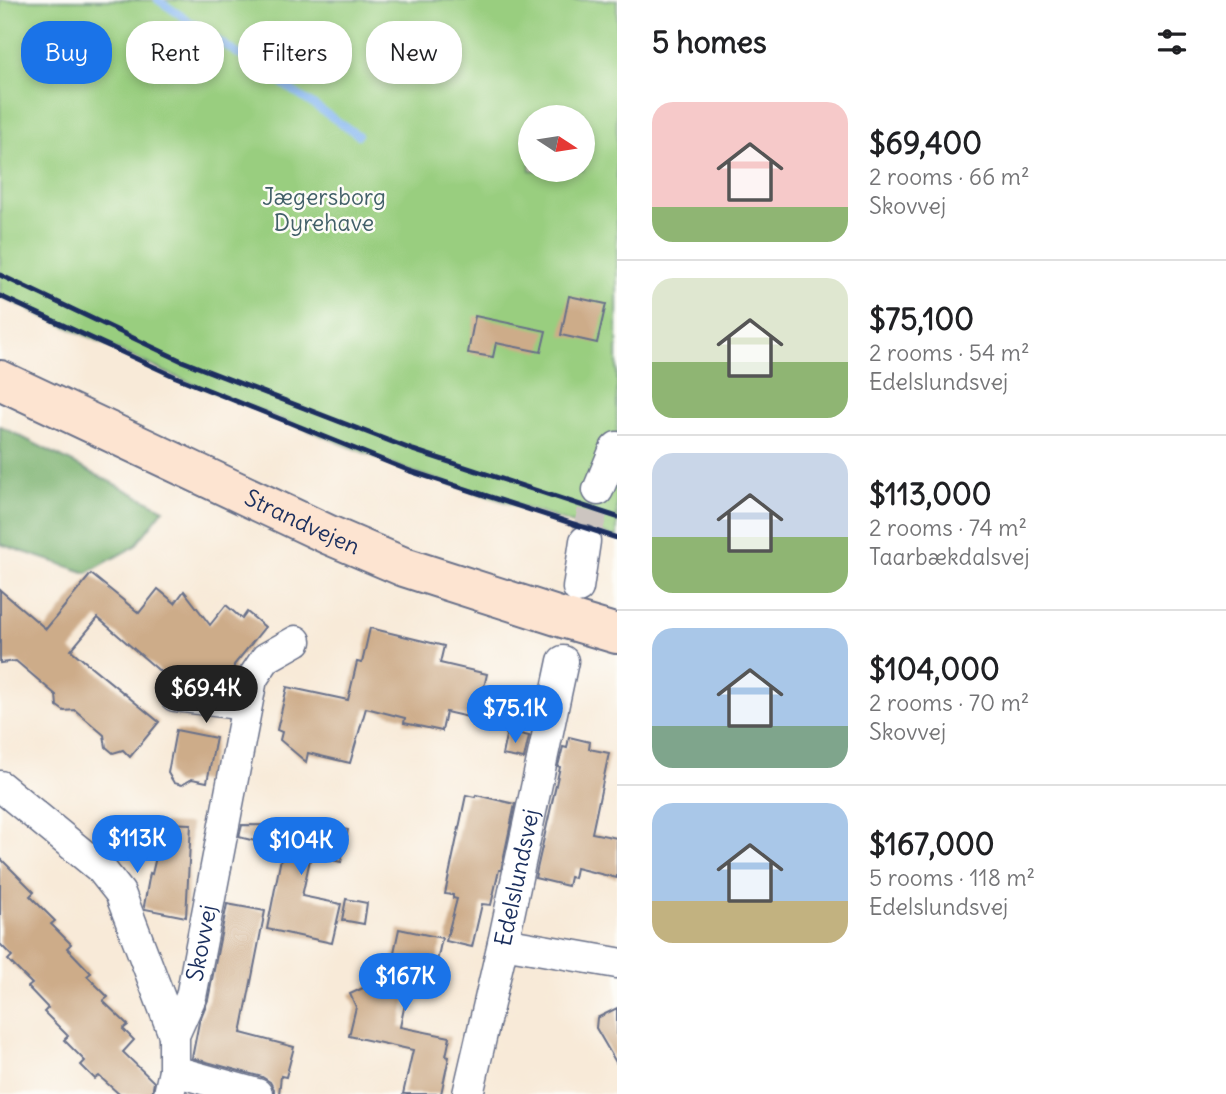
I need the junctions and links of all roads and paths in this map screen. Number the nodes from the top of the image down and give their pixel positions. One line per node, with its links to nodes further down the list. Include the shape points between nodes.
1 (0, 380): 6 (main road, Strandvejen, via 404,567)
2 (617, 447): 3 (street)
3 (598, 490)
4 (586, 541): 5 (street)
5 (578, 588)
6 (617, 634)
7 (296, 641): 10 (street, Skovvej, via 266,658 252,679)
8 (563, 661): 12 (street, Edelslundsvej)
9 (175, 696): 10 (street)
10 (246, 708): 14 (street, Skovvej, via 191,996)
11 (0, 786): 14 (street, via 101,869 120,894)
12 (503, 943): 13 (street); 17 (street, Edelslundsvej)
13 (617, 963)
14 (174, 1035): 15 (street, Skovvej)
15 (172, 1082): 16 (street)
16 (257, 1094)
17 (468, 1094)

